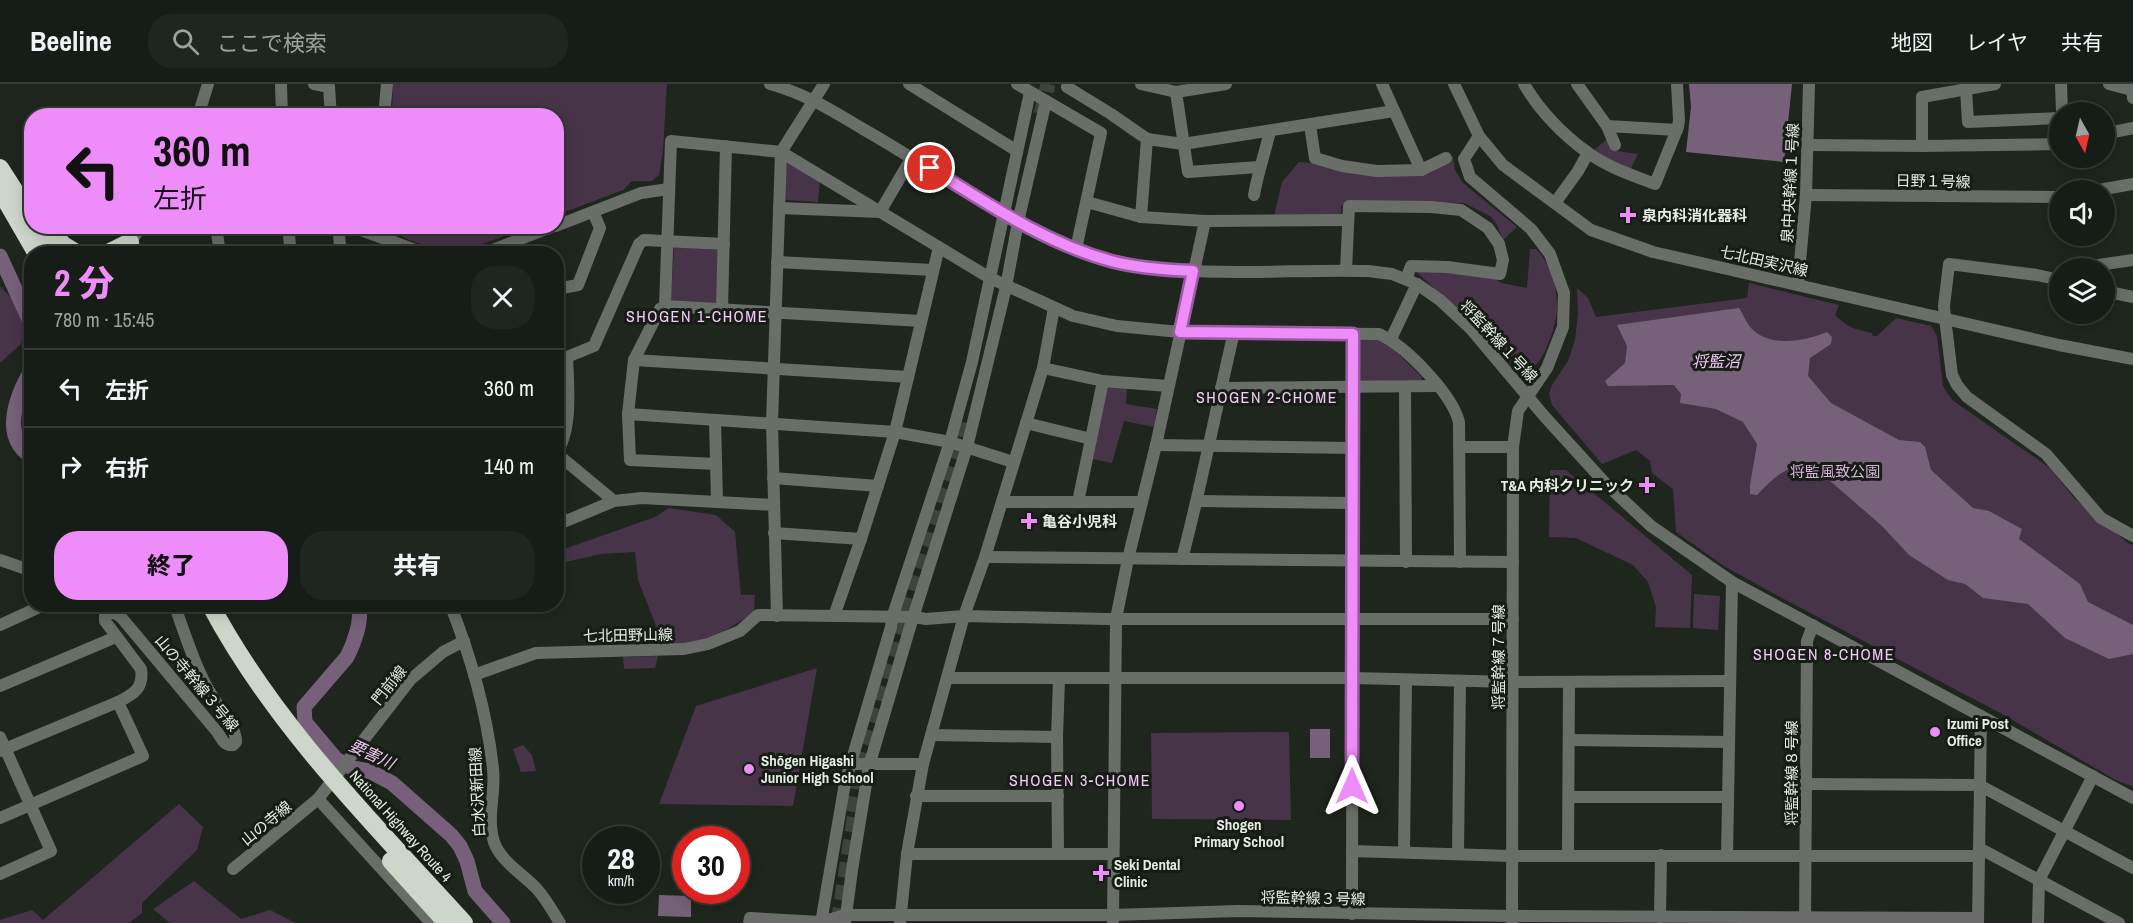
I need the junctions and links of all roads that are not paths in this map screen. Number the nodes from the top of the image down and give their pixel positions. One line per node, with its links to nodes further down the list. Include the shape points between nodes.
1 (208, 84): 29 (street)
2 (281, 84): 30 (street)
3 (314, 84): 31 (street, via 329,87)
4 (387, 84): 32 (street)
5 (770, 84): 26 (street, 将監幹線１号線)
6 (824, 84): 26 (street)
7 (909, 84): 49 (street)
8 (1017, 84): 23 (street)
9 (1141, 84): 24 (street)
10 (1226, 84): 24 (street)
11 (1382, 84): 33 (street)
12 (1454, 84): 41 (street, 七北田実沢線)
13 (1524, 84): 51 (street, via 1556,125)
14 (1577, 84): 36 (street)
15 (1677, 84): 38 (street)
16 (1809, 84): 46 (street, 泉中央幹線１号線)
17 (1995, 84): 21 (street)
18 (2061, 84): 28 (street)
19 (2109, 84): 25 (street, via 2132,90)
20 (1067, 87): 42 (street)
21 (1966, 89): 22 (street); 34 (street, via 1968,122)
22 (1923, 90): 47 (street)
23 (1030, 92): 27 (street); 49 (street)
24 (1176, 92): 43 (street)
25 (2133, 98)
26 (814, 100): 50 (street); 52 (street, 将監幹線１号線)
27 (1046, 100): 65 (street, via 1101,133); 74 (street)
28 (2062, 102)
29 (202, 108)
30 (282, 108)
31 (330, 108)
32 (385, 108)
33 (1394, 111): 35 (street); 56 (street)
34 (2049, 118)
35 (1310, 125): 39 (street); 56 (street, via 1315,158 1377,171)
36 (1607, 126): 38 (street); 45 (street)
37 (2133, 128): 40 (street)
38 (1677, 130): 51 (street, via 1655,184)
39 (1270, 131): 43 (street); 54 (street)
40 (2115, 132)
41 (1479, 136): 66 (street, 七北田実沢線, via 1503,165); 127 (street, 将監幹線７号線, via 1464,159 1470,177 1531,229 1550,254 1564,293 1563,327 1547,368)
42 (1148, 139): 43 (street); 71 (street)
43 (1183, 144): 54 (street, via 1188,172)
44 (2049, 144): 47 (street)
45 (1615, 145)
46 (1808, 145): 47 (street); 62 (street, 泉中央幹線１号線)
47 (1922, 146)
48 (726, 147): 50 (street); 59 (street, via 671,141); 83 (street)
49 (1017, 151): 70 (street)
50 (781, 152): 67 (street); 69 (street)
51 (1588, 153): 66 (street)
52 (912, 157): 69 (street); 70 (street, 将監幹線１号線)
53 (1446, 158): 56 (street)
54 (1259, 167): 61 (street)
55 (0, 168): 64 (highway)
56 (1421, 170)
57 (2133, 184): 58 (street)
58 (2115, 187)
59 (669, 189): 68 (street, via 640,193); 82 (street)
60 (0, 190): 76 (highway)
61 (1254, 195)
62 (1806, 195): 63 (street, 日野１号線); 100 (street, 泉中央幹線１号線)
63 (2049, 197)
64 (24, 199)
65 (1087, 202): 71 (street); 88 (street)
66 (1555, 203): 100 (street, 七北田実沢線, via 1591,230 1653,252)
67 (779, 208): 69 (street); 90 (street)
68 (593, 212): 75 (street); 102 (street, via 600,228 578,285)
69 (880, 212): 87 (street)
70 (1003, 213): 74 (street, 将監幹線１号線); 98 (street)
71 (1141, 217): 73 (street)
72 (1348, 220): 73 (street); 93 (street); 99 (street, via 1349,206 1461,210 1488,228 1499,244 1503,260 1500,274 1411,266)
73 (1205, 221): 94 (street)
74 (1018, 222): 88 (street, 将監幹線１号線); 101 (street)
75 (564, 223)
76 (24, 232)
77 (54, 234): 84 (highway)
78 (372, 234): 81 (street)
79 (388, 234): 81 (street)
80 (534, 234): 86 (street)
81 (388, 240): 85 (street)
82 (667, 241): 83 (street); 105 (street); 115 (street, via 644,240 639,244 594,346)
83 (724, 244): 107 (street)
84 (65, 246)
85 (404, 246)
86 (503, 246)
87 (939, 247): 92 (street); 98 (street)
88 (1076, 249): 94 (street, 将監幹線１号線, via 1112,261)
89 (2133, 260): 91 (street)
90 (777, 262): 92 (street); 108 (street)
91 (2115, 264)
92 (933, 270): 110 (street)
93 (1346, 270): 94 (street, 将監幹線１号線); 99 (street, 将監幹線１号線, via 1392,274)
94 (1193, 271): 111 (street)
95 (2049, 272): 96 (street)
96 (2037, 274): 97 (street); 109 (street, via 1948,264)
97 (2049, 277)
98 (990, 278): 101 (street); 134 (street)
99 (1412, 282): 114 (street); 127 (street, 将監幹線１号線, via 1440,300 1470,328)
100 (1798, 284): 109 (street, 七北田実沢線)
101 (1006, 287): 106 (street); 137 (street)
102 (564, 288)
103 (2115, 293): 104 (street)
104 (2133, 297)
105 (665, 306): 107 (street); 117 (street)
106 (1054, 308): 111 (street, via 1117,326); 119 (street)
107 (722, 309): 108 (street)
108 (776, 312): 110 (street); 118 (street)
109 (1945, 318): 116 (street, 七北田実沢線); 156 (street, via 1952,375 1962,391 2046,454 2101,518)
110 (921, 321): 120 (street)
111 (1180, 332): 112 (street); 122 (street)
112 (1234, 332): 113 (street); 126 (street)
113 (1353, 334): 114 (street, via 1379,334); 124 (street)
114 (1391, 339): 123 (street)
115 (564, 357)
116 (2133, 359)
117 (634, 360): 118 (street); 128 (street)
118 (774, 368): 120 (street); 130 (street)
119 (1043, 368): 121 (street); 131 (street)
120 (908, 377): 132 (street)
121 (1103, 381): 122 (street); 133 (street)
122 (1168, 386): 135 (street)
123 (1437, 386): 125 (street); 138 (street, via 1456,411)
124 (1353, 387): 125 (street); 126 (street); 140 (street)
125 (1405, 387): 163 (street)
126 (1221, 388): 136 (street)
127 (1528, 395): 139 (street, 将監幹線７号線, via 1518,411); 167 (street, 将監幹線１号線, via 1613,491 1651,526)
128 (628, 414): 129 (street); 143 (street, via 630,460)
129 (715, 420): 130 (street); 143 (street)
130 (772, 423): 132 (street); 144 (street)
131 (1026, 423): 133 (street); 142 (street)
132 (895, 432): 134 (street); 145 (street)
133 (1091, 439): 150 (street)
134 (950, 442): 137 (street); 177 (street)
135 (1156, 445): 136 (street); 151 (street)
136 (1208, 446): 140 (street); 147 (street)
137 (967, 447): 142 (street); 176 (street)
138 (1459, 447): 139 (street); 164 (street)
139 (1513, 447): 165 (street, 将監幹線７号線)
140 (1353, 448): 152 (street)
141 (564, 460): 146 (street)
142 (1013, 462): 149 (street)
143 (716, 464): 148 (street)
144 (773, 478): 145 (street); 153 (street)
145 (878, 486): 157 (street)
146 (614, 501): 148 (street, via 642,498); 154 (street)
147 (1198, 501): 152 (street); 160 (street)
148 (717, 502): 153 (street)
149 (1002, 502): 150 (street); 158 (street)
150 (1078, 502): 151 (street)
151 (1142, 502): 159 (street)
152 (1353, 503): 162 (street)
153 (774, 505): 155 (street)
154 (564, 519)
155 (774, 533): 157 (street); 173 (street)
156 (2133, 536)
157 (861, 539): 174 (street)
158 (985, 557): 159 (street); 175 (street)
159 (1128, 559): 160 (street); 178 (street)
160 (1182, 559): 162 (street)
161 (0, 560): 166 (street)
162 (1353, 561): 163 (street); 179 (street)
163 (1406, 562): 164 (street)
164 (1460, 562): 165 (street)
165 (1513, 562): 180 (street, 将監幹線７号線)
166 (24, 568)
167 (1732, 582): 182 (street, 将監幹線１号線); 192 (street)
168 (28, 612): 181 (street)
169 (177, 612): 183 (street, 山の寺幹線３号線, via 205,683 233,728 233,745 222,740 121,617 109,613 105,621)
170 (201, 612): 207 (highway, National Highway Route 4, via 251,696)
171 (215, 612): 207 (highway, National Highway Route 4, via 260,686)
172 (453, 612): 184 (street, 白水沢新田線)
173 (777, 616): 174 (street, 七北田野山線); 185 (street, 七北田野山線, via 758,615 740,631 684,649 536,653)
174 (834, 616): 177 (street, 七北田野山線)
175 (964, 616): 176 (street, 七北田野山線); 178 (street, 七北田野山線); 186 (street)
176 (915, 617): 177 (street, 七北田野山線); 205 (street)
177 (892, 618): 203 (street)
178 (1116, 619): 179 (street, 七北田野山線); 189 (street)
179 (1353, 619): 180 (street, 七北田野山線); 187 (street)
180 (1514, 619): 193 (street, 将監幹線７号線)
181 (0, 625)
182 (1813, 625): 197 (street, 将監幹線１号線); 208 (street, 将監幹線８号線, via 1807,641)
183 (116, 637): 195 (street); 196 (street, 山の寺幹線３号線, via 141,669 142,677 133,695)
184 (464, 641): 185 (street, 白水沢新田線); 207 (street, 門前線, via 443,652 410,680)
185 (474, 675): 247 (street, 白水沢新田線, via 488,727 494,772 490,803 495,843 504,858 538,890)
186 (948, 678): 188 (street); 198 (street)
187 (1353, 678): 189 (street); 190 (street); 218 (street)
188 (1059, 679): 189 (street); 199 (street)
189 (1115, 679): 223 (street)
190 (1406, 680): 191 (street); 219 (street)
191 (1460, 681): 193 (street); 224 (street)
192 (1730, 681): 194 (street); 201 (street)
193 (1513, 682): 194 (street); 225 (street, 将監幹線７号線)
194 (1569, 682): 200 (street)
195 (0, 686)
196 (118, 702): 202 (street); 215 (street, via 143,756)
197 (1981, 716): 206 (street, 将監幹線１号線); 209 (street)
198 (931, 735): 199 (street); 204 (street)
199 (1057, 737): 211 (street)
200 (1569, 740): 201 (street); 212 (street)
201 (1729, 742): 213 (street)
202 (2, 745): 215 (street)
203 (850, 764): 205 (street); 246 (street)
204 (923, 764): 205 (street); 210 (street)
205 (869, 766): 237 (street)
206 (2093, 777): 214 (street, 将監幹線１号線); 217 (street)
207 (333, 779): 231 (street, 山の寺線); 240 (highway, National Highway Route 4)
208 (1806, 784): 209 (street); 229 (street, 将監幹線８号線)
209 (1979, 785): 217 (street); 220 (street)
210 (916, 796): 211 (street); 222 (street)
211 (1058, 796): 221 (street)
212 (1569, 797): 213 (street); 226 (street)
213 (1728, 797): 228 (street)
214 (2133, 798)
215 (31, 805): 216 (street); 232 (street, via 51,851)
216 (0, 818)
217 (2065, 831): 230 (street); 233 (street)
218 (1352, 851): 219 (street); 235 (street)
219 (1404, 852): 224 (street)
220 (1979, 852): 229 (street); 233 (street); 244 (street)
221 (1058, 853): 222 (street); 223 (street)
222 (907, 854): 238 (street)
223 (1113, 854): 239 (street)
224 (1458, 854): 225 (street)
225 (1511, 855): 226 (street); 241 (street, 将監幹線７号線)
226 (1568, 855): 227 (street)
227 (1661, 855): 228 (street); 236 (street)
228 (1727, 856): 229 (street)
229 (1806, 856): 243 (street, 将監幹線８号線)
230 (2133, 868)
231 (232, 869)
232 (0, 874)
233 (2039, 880): 234 (street); 249 (street)
234 (2094, 909): 250 (street); 251 (street)
235 (1352, 914): 239 (street, 将監幹線３号線, via 1238,911); 241 (street, 将監幹線３号線)
236 (1660, 917): 242 (street, 将監幹線３号線); 245 (street, 将監幹線３号線)
237 (845, 919): 238 (street, 将監幹線３号線); 246 (street, 将監幹線３号線)
238 (900, 919): 239 (street, 将監幹線３号線)
239 (1113, 919)
240 (446, 920)
241 (1512, 920): 242 (street, 将監幹線３号線)
242 (1574, 920)
243 (1805, 920): 244 (street, 将監幹線３号線); 245 (street, 将監幹線３号線)
244 (1978, 920)
245 (1744, 921)
246 (821, 922): 248 (street, 将監幹線３号線, via 750,918)
247 (560, 923)
248 (749, 923)
249 (2038, 923)
250 (2094, 923)
251 (2119, 923)

